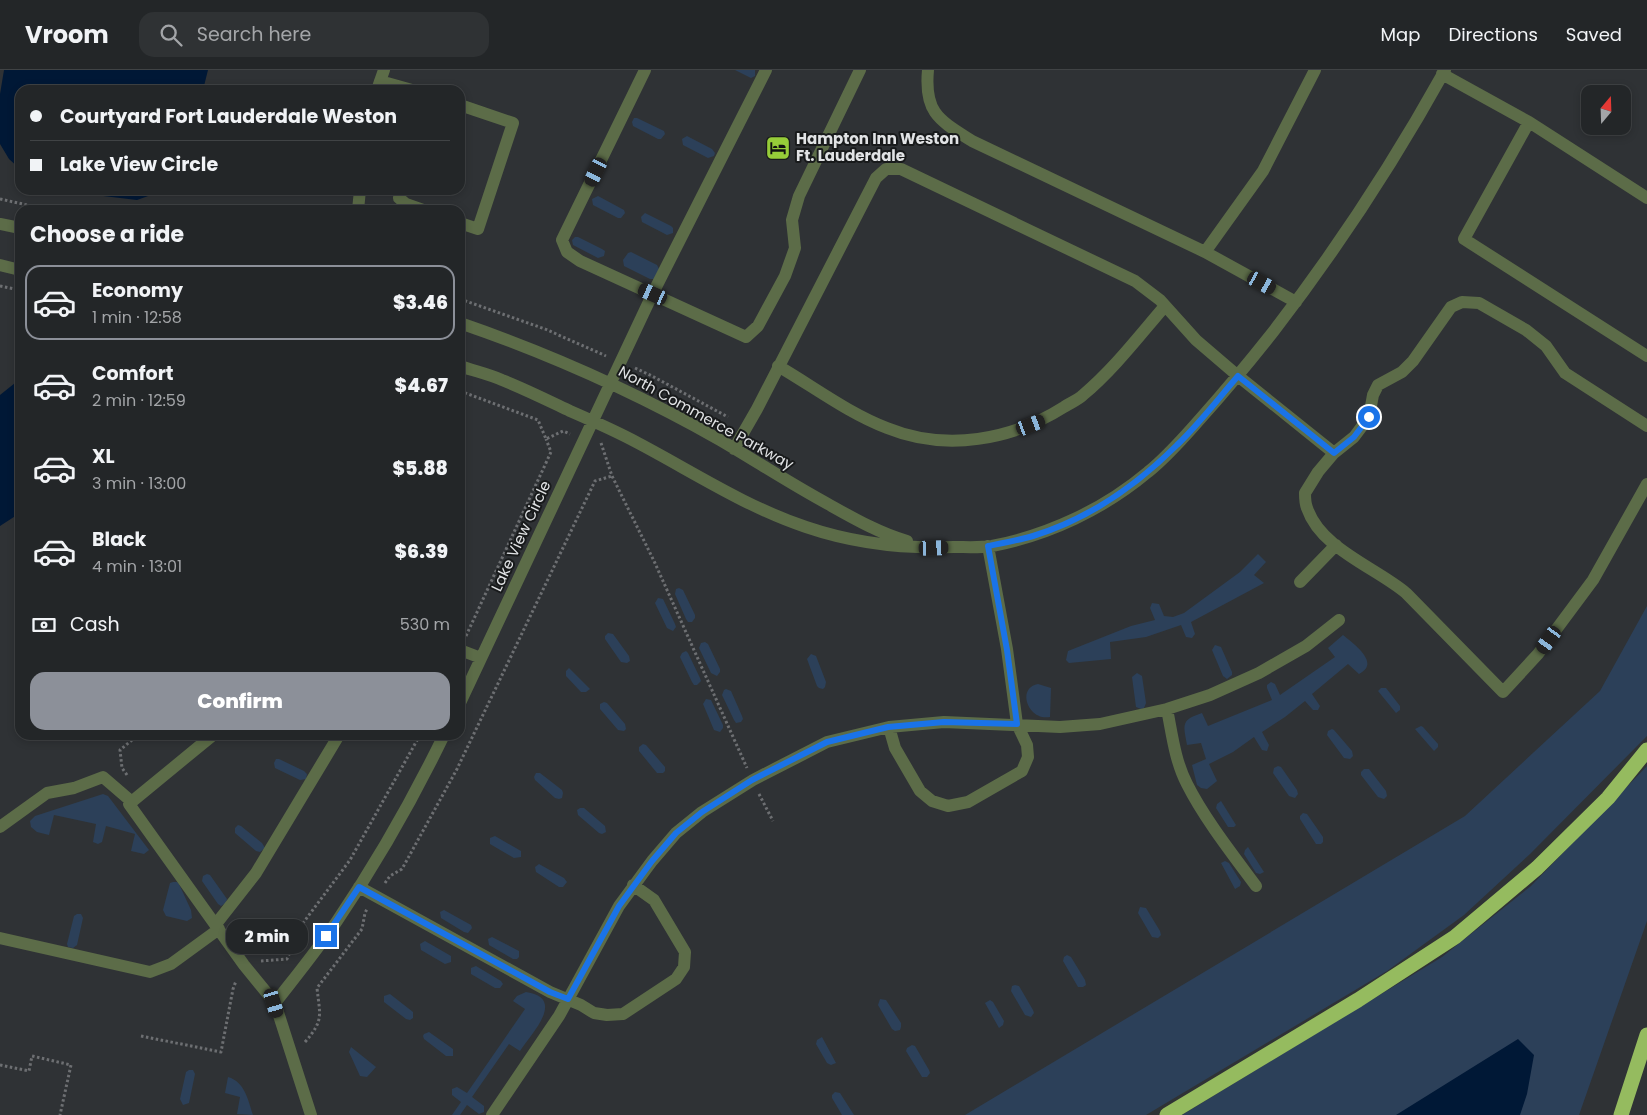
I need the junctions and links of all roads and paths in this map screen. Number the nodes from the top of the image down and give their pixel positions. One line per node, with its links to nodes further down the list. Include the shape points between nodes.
1 (646, 70): 24 (street, via 562,240 567,252 580,261)
2 (766, 70): 24 (street, Lake View Circle)
3 (860, 70): 24 (street, via 799,196 792,220 795,248 785,276 758,326 746,337)
4 (928, 70): 19 (street, via 926,88 931,108 948,125 972,141)
5 (1315, 70): 19 (street, via 1263,171)
6 (1444, 72): 10 (street); 26 (street, North Commerce Parkway, via 1366,203)
7 (381, 80): 8 (street)
8 (396, 85)
9 (465, 107): 17 (street, via 513,122 478,229)
10 (1529, 122): 12 (street); 29 (street, via 1464,238)
11 (399, 195): 15 (street, via 398,198)
12 (1647, 198)
13 (0, 199): 14 (path)
14 (27, 205)
15 (409, 205)
16 (0, 224): 18 (street)
17 (465, 225)
18 (15, 227)
19 (1205, 252): 26 (street)
20 (0, 265): 21 (street)
21 (15, 269)
22 (0, 286): 23 (path)
23 (15, 289)
24 (653, 294): 30 (street, Lake View Circle)
25 (465, 301): 30 (path, via 545,329)
26 (1296, 302): 33 (street, North Commerce Parkway)
27 (1165, 306): 31 (street, via 1082,396 1044,420 1005,434 967,441 925,439 888,429); 31 (street, via 1127,277 901,169 886,169 876,178); 33 (street, via 1196,340)
28 (465, 325): 34 (street, North Commerce Parkway)
29 (1647, 356)
30 (620, 362): 34 (street, Lake View Circle); 36 (path)
31 (778, 366): 42 (street)
32 (465, 368): 37 (street, North Commerce Parkway, via 499,379)
33 (1238, 376): 43 (street); 47 (street, North Commerce Parkway, via 1178,444 1113,498 1076,519 1033,536)
34 (611, 383): 37 (street, Lake View Circle); 42 (street, North Commerce Parkway)
35 (465, 393): 39 (path, via 538,420)
36 (728, 417)
37 (593, 421): 40 (street, Lake View Circle); 41 (path); 48 (street, North Commerce Parkway, via 737,497 806,527 854,540)
38 (1647, 426): 43 (street, via 1565,373 1546,346 1526,330 1479,304 1462,302 1451,307 1402,372 1378,385 1369,417 1354,437)
39 (546, 438): 40 (path, via 563,431); 51 (path, via 551,452)
40 (584, 441): 41 (path); 53 (street, Lake View Circle)
41 (603, 449): 44 (path)
42 (734, 449): 48 (street, North Commerce Parkway, via 850,517 894,537)
43 (1334, 453): 46 (street, via 1305,493 1307,508 1318,528)
44 (612, 476): 63 (path, via 654,561); 67 (path, via 595,481 457,769 402,869)
45 (1647, 484): 46 (street, via 1593,580 1538,654 1503,692 1406,593)
46 (1336, 545): 49 (street)
47 (988, 546): 48 (street, North Commerce Parkway); 56 (street)
48 (934, 548)
49 (1300, 582)
50 (1339, 620): 55 (street, via 1306,646 1259,673 1210,695)
51 (465, 638)
52 (465, 647): 53 (street)
53 (481, 658): 54 (street, Lake View Circle)
54 (465, 692)
55 (1167, 709): 56 (street, via 1100,724 1060,727); 69 (street, via 1186,783)
56 (1017, 724): 57 (street, via 944,722); 57 (street, via 1027,745 1028,758 1022,771 968,802 948,806 932,801 920,791 895,748)
57 (888, 727): 63 (street, via 827,742)
58 (207, 740): 64 (street)
59 (336, 740): 72 (street, via 256,873)
60 (417, 740): 74 (path, via 350,860 303,923 287,959 260,961)
61 (442, 740): 70 (street)
62 (1647, 750): 84 (highway, via 1608,798 1537,868 1455,937 1358,1000)
63 (752, 780): 65 (path); 68 (street, via 676,833)
64 (132, 802): 66 (street, via 104,777 47,793); 72 (street, via 130,804)
65 (773, 821)
66 (0, 827)
67 (385, 883)
68 (633, 885): 75 (street); 75 (street, via 654,900 685,952 684,967 676,979 623,1014 594,1013)
69 (1256, 886)
70 (359, 887): 75 (street); 76 (street)
71 (367, 910): 79 (path, via 362,929 318,988 320,1018 316,1029)
72 (217, 927): 73 (street, via 171,964 150,972); 74 (street)
73 (0, 938)
74 (247, 968): 76 (street); 78 (path, via 241,971 233,989 221,1052)
75 (568, 999): 83 (street)
76 (274, 1003): 82 (street)
77 (1647, 1035): 85 (highway)
78 (141, 1036)
79 (301, 1046)
80 (0, 1065): 81 (path, via 29,1071 32,1056 71,1065)
81 (60, 1115)
82 (311, 1115)
83 (492, 1115)
84 (1167, 1115)
85 (1621, 1115)

